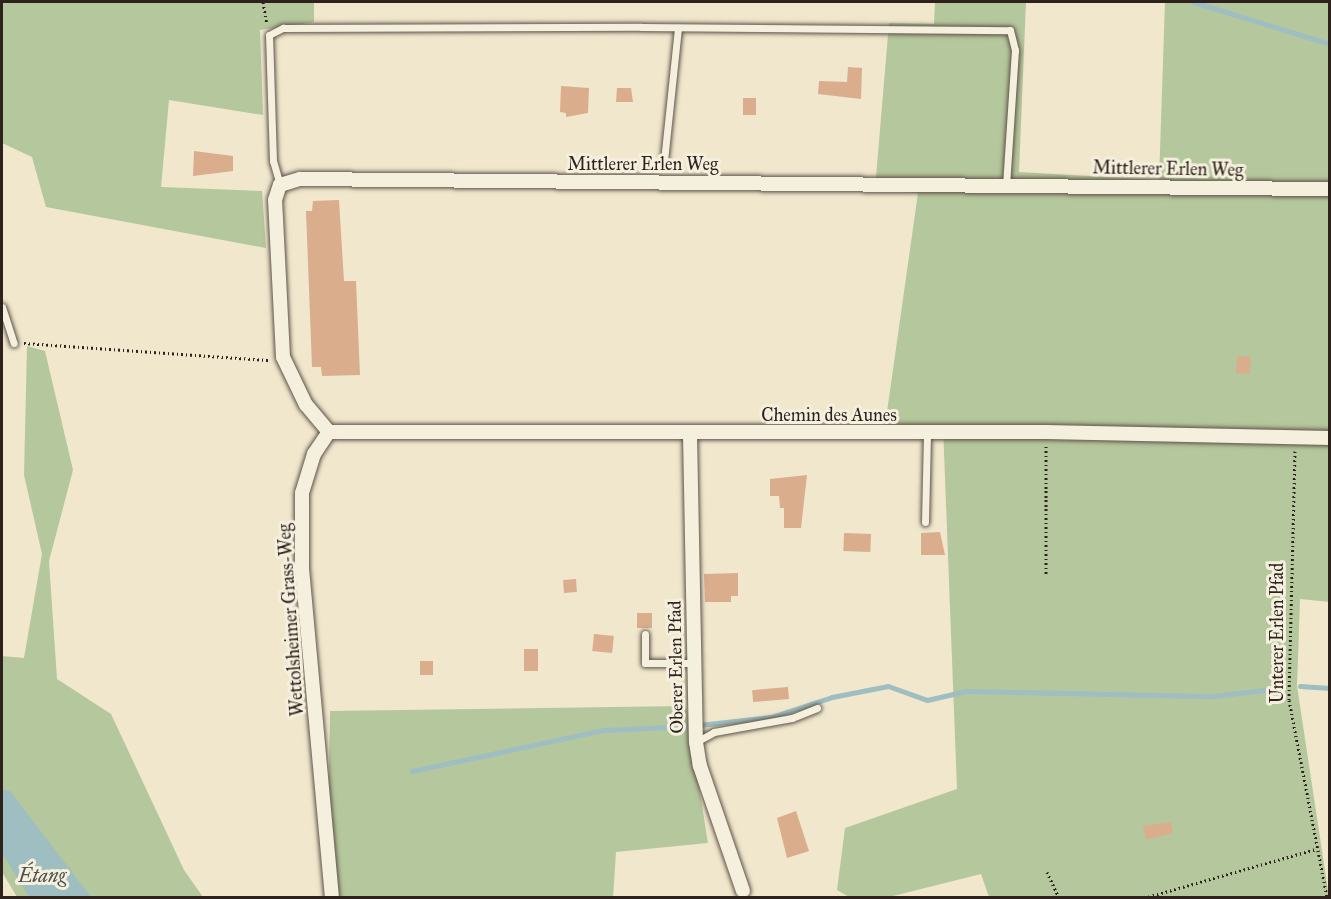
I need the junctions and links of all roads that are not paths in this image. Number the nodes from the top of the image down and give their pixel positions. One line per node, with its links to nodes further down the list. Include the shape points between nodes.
1 (678, 27): 2 (lane); 3 (lane, via 283,28 269,35 273,161); 4 (lane, via 1010,30 1015,50)
2 (664, 161)
3 (280, 185): 4 (street, Mittlerer Erlen Weg, via 300,179); 8 (street, via 275,200 283,357 306,405)
4 (1006, 185): 5 (street, Mittlerer Erlen Weg)
5 (1329, 189)
6 (2, 307): 7 (lane)
7 (14, 343)
8 (328, 432): 10 (street, Chemin des Aunes); 18 (street, Wettolsheimer Grass-Weg, via 314,454 302,493 302,558)
9 (927, 433): 10 (street, Chemin des Aunes); 11 (street, Chemin des Aunes); 12 (lane)
10 (690, 434): 14 (street, Oberer Erlen Pfad)
11 (1329, 438)
12 (925, 522)
13 (645, 634): 14 (lane, via 645,663)
14 (694, 663): 16 (street, Oberer Erlen Pfad)
15 (817, 708): 16 (lane, via 792,718 714,732)
16 (696, 742): 17 (street, Oberer Erlen Pfad, via 700,766)
17 (743, 891)
18 (332, 897)

